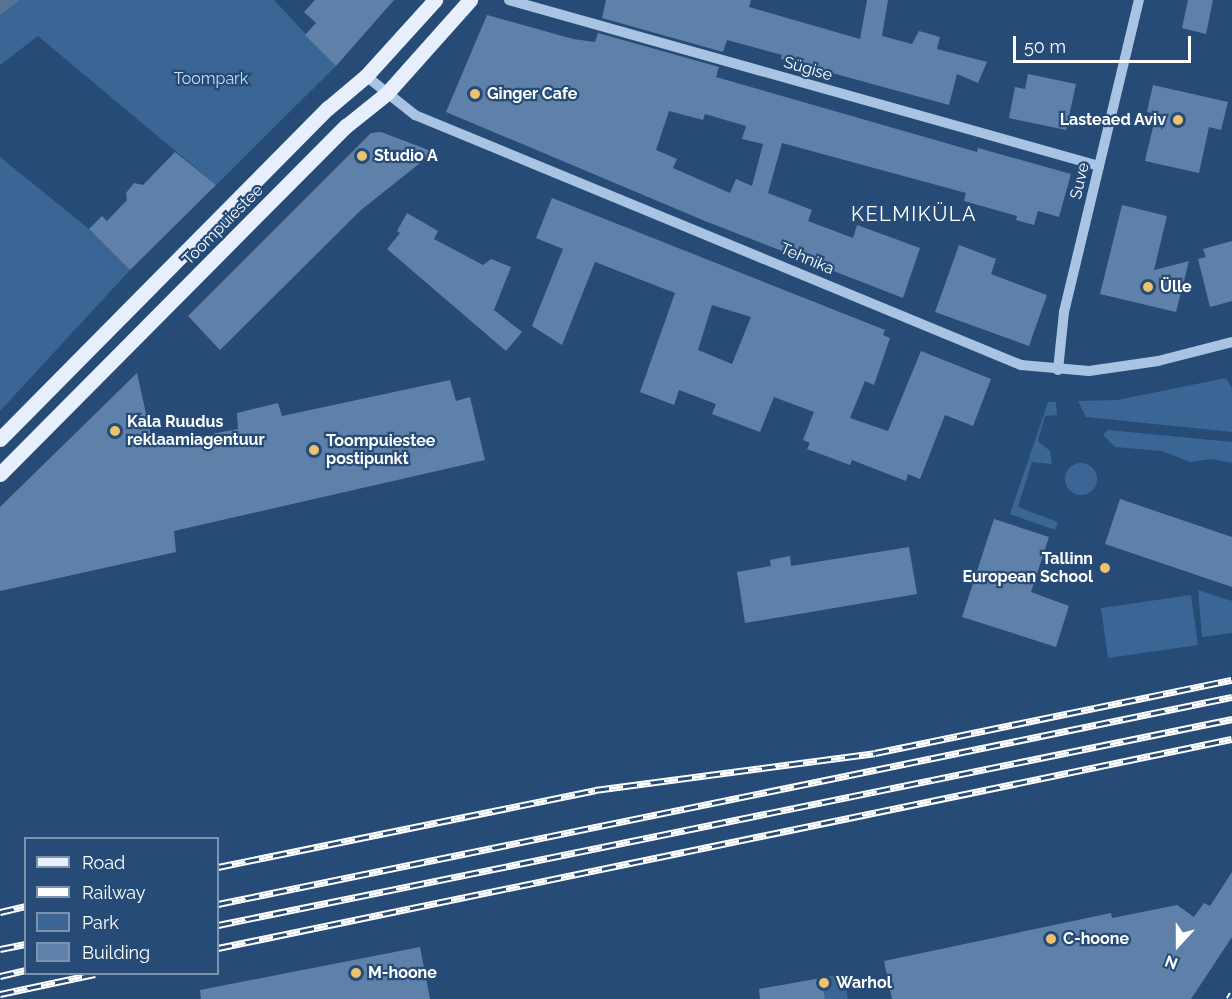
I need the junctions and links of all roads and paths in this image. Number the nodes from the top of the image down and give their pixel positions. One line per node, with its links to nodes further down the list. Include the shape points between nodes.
1 (435, 0): 5 (main road, Toompuiestee)
2 (470, 0): 6 (main road, Toompuiestee)
3 (508, 0): 7 (street, Sügise)
4 (1139, 0): 7 (street, Suve)
5 (366, 76): 6 (street, Tehnika); 10 (main road, Toompuiestee, via 320,115)
6 (387, 93): 9 (street, Tehnika, via 415,115 1021,365); 11 (main road, Toompuiestee, via 346,126)
7 (1099, 166): 9 (street, Suve, via 1058,342)
8 (1232, 342): 9 (street, Tehnika, via 1127,367)
9 (1058, 370)
10 (0, 439)
11 (0, 474)

